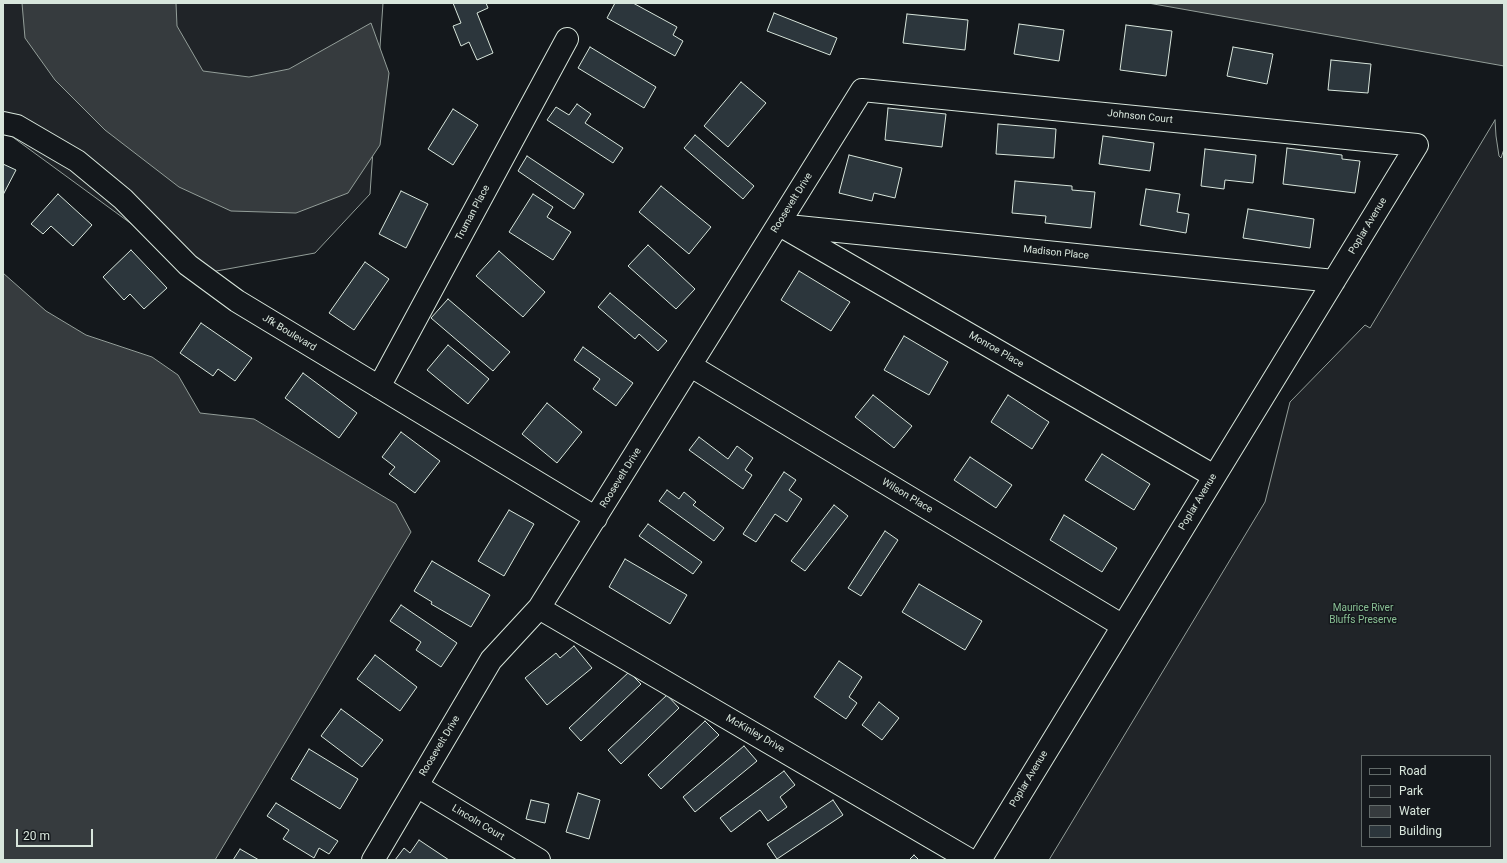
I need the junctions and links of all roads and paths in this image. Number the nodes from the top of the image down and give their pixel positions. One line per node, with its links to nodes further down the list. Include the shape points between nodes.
1 (567, 39): 8 (street, Truman Place)
2 (862, 90): 4 (street, Johnson Court); 5 (street, Roosevelt Drive)
3 (3, 123): 8 (street, Jfk Boulevard, via 17,126 77,161 123,199 188,265 224,292)
4 (1417, 145): 6 (street, Poplar Avenue)
5 (778, 225): 6 (street, Madison Place); 7 (street, Roosevelt Drive); 9 (street, Monroe Place)
6 (1334, 281): 9 (street, Poplar Avenue)
7 (691, 366): 10 (street, Roosevelt Drive); 12 (street, Wilson Place)
8 (379, 387): 10 (street, Jfk Boulevard)
9 (1214, 476): 12 (street, Poplar Avenue)
10 (596, 518): 11 (street, Roosevelt Drive)
11 (539, 608): 13 (street, Roosevelt Drive, via 491,660); 16 (street, McKinley Drive)
12 (1123, 626): 17 (street, Poplar Avenue)
13 (417, 786): 14 (street, Roosevelt Drive); 15 (street, Lincoln Court)
14 (373, 860)
15 (539, 860)
16 (970, 860)
17 (980, 860)

